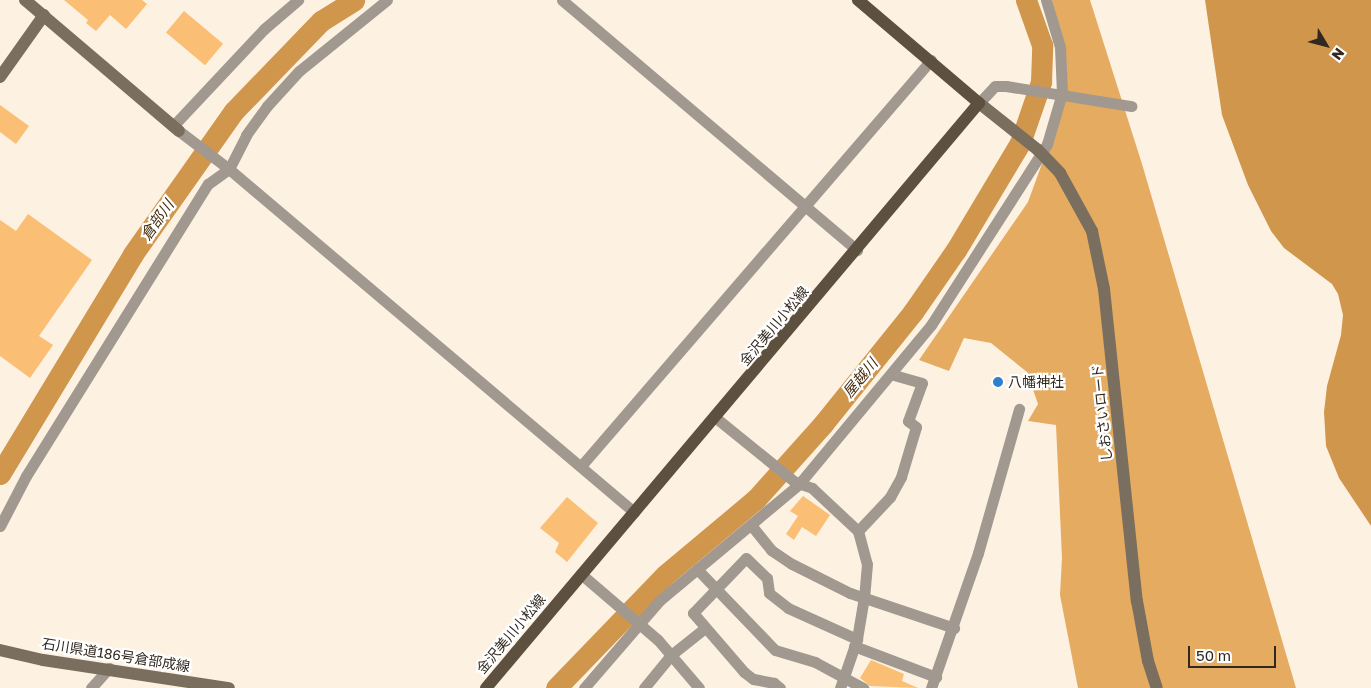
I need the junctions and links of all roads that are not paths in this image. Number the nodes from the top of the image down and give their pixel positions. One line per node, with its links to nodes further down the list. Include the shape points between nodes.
1 (25, 0): 7 (street)
2 (298, 0): 13 (street, via 264,29)
3 (387, 0): 15 (street, via 298,71 267,106)
4 (562, 0): 16 (street)
5 (858, 0): 8 (main road)
6 (1046, 0): 10 (street, via 1060,47)
7 (44, 15): 9 (street); 13 (street)
8 (931, 60): 11 (main road); 16 (street)
9 (0, 77)
10 (1059, 93): 11 (street, via 995,86); 12 (street); 14 (street, via 1047,144)
11 (979, 103): 14 (street, しおさいロード); 17 (main road, 金沢美川小松線)
12 (1131, 106)
13 (176, 128): 15 (street)
14 (1040, 152): 18 (street, via 931,325); 49 (street, しおさいロード, via 1060,173 1092,231 1097,248 1137,601 1148,661)
15 (226, 166): 21 (street); 25 (street, via 190,209 26,476)
16 (804, 205): 17 (street); 21 (street)
17 (857, 250): 20 (main road, 金沢美川小松線)
18 (891, 374): 22 (street); 26 (street, via 922,383 908,421 916,427 890,497)
19 (1019, 409): 33 (street)
20 (716, 418): 22 (street); 23 (main road, 金沢美川小松線)
21 (581, 466): 23 (street)
22 (797, 483): 24 (street); 26 (street, via 812,488)
23 (634, 512): 28 (main road, 金沢美川小松線)
24 (751, 525): 27 (street); 30 (street, via 771,550 792,564)
25 (0, 526)
26 (858, 531): 30 (street, via 867,564)
27 (697, 569): 29 (street); 31 (street)
28 (581, 574): 31 (street); 43 (main road, 金沢美川小松線)
29 (716, 589): 32 (street, via 693,613); 34 (street, via 746,558 767,578 769,594 788,608); 39 (street, via 775,650 815,662)
30 (863, 598): 33 (street); 34 (street)
31 (638, 623): 36 (street); 40 (street)
32 (705, 628): 36 (street); 46 (street, via 744,672 753,679 774,683)
33 (954, 628): 38 (street)
34 (856, 642): 38 (street); 39 (street)
35 (0, 650): 37 (street, 石川県道186号倉部成線, via 43,660)
36 (670, 654): 44 (street); 45 (street)
37 (109, 668): 41 (street); 42 (street, 石川県道186号倉部成線)
38 (938, 682): 48 (street)
39 (842, 684): 47 (street)
40 (589, 687)
41 (91, 688)
42 (229, 688)
43 (486, 688)
44 (644, 688)
45 (699, 688)
46 (780, 688)
47 (863, 688)
48 (931, 688)
49 (1157, 688)

